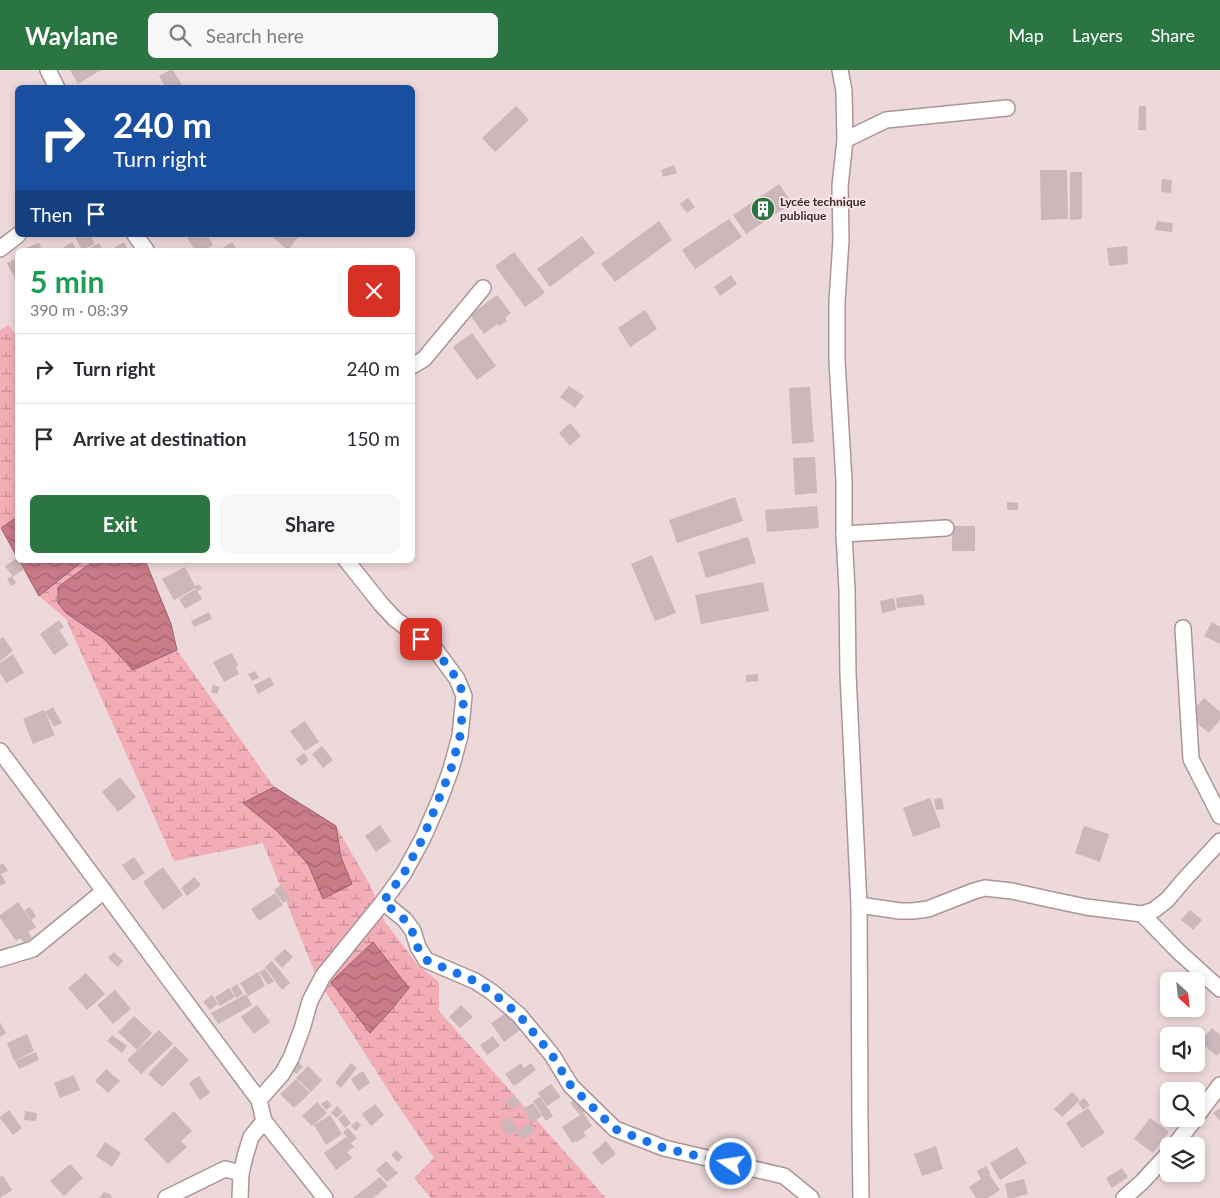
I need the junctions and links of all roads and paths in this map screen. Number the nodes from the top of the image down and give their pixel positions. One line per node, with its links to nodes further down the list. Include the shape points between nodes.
1 (48, 70): 3 (street)
2 (840, 70): 5 (street)
3 (56, 85)
4 (1007, 108): 5 (street, via 886,120)
5 (845, 140): 13 (street, via 840,186 837,302)
6 (15, 237): 9 (street)
7 (136, 237): 8 (street)
8 (145, 248)
9 (0, 249)
10 (483, 288): 11 (street, via 424,359)
11 (415, 364)
12 (946, 528): 13 (street)
13 (844, 534): 21 (street)
14 (348, 563): 20 (street, via 395,619 435,649 457,679 464,696 460,736 440,799 404,873)
15 (1183, 628): 17 (street, via 1190,759)
16 (0, 751): 19 (street)
17 (1220, 816)
18 (1220, 841): 22 (street, via 1167,900)
19 (104, 891): 23 (street, via 33,949); 26 (street)
20 (383, 902): 26 (street, via 323,976 282,1074); 34 (street, via 405,920 426,960 475,981 519,1015 552,1055 571,1086 615,1129 664,1148 784,1176)
21 (859, 905): 22 (street, via 913,911 985,888); 35 (street)
22 (1142, 914): 24 (street)
23 (0, 959)
24 (1220, 988)
25 (1220, 1084): 27 (street)
26 (259, 1100): 28 (street)
27 (1205, 1104)
28 (264, 1121): 30 (street, via 251,1138); 33 (street)
29 (1160, 1163): 36 (street)
30 (241, 1173): 31 (street, via 224,1169); 32 (street)
31 (166, 1198)
32 (240, 1198)
33 (325, 1198)
34 (811, 1198)
35 (862, 1198)
36 (1124, 1198)

